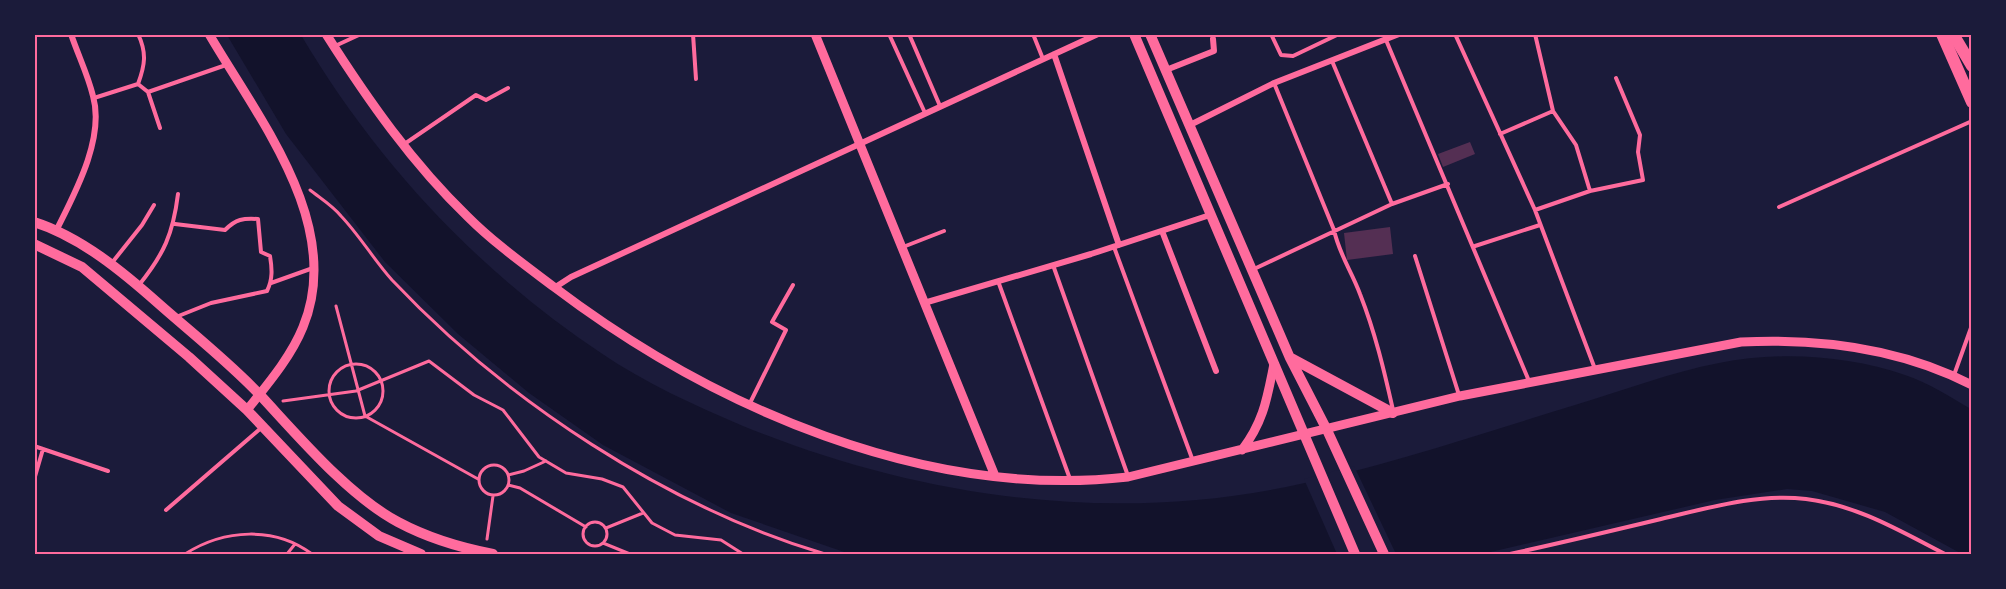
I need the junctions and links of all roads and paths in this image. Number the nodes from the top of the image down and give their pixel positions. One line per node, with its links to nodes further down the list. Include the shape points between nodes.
1 (70, 34): 36 (street)
2 (138, 34): 33 (lane, via 145,50)
3 (209, 34): 27 (street)
4 (326, 34): 23 (street)
5 (362, 34): 23 (lane)
6 (693, 34): 31 (lane)
7 (815, 34): 45 (street)
8 (889, 34): 40 (lane)
9 (909, 34): 38 (lane)
10 (1033, 34): 25 (lane)
11 (1098, 34): 24 (street)
12 (1134, 34): 55 (main road)
13 (1150, 34): 29 (main road)
14 (1271, 34): 15 (lane, via 1281,55 1293,56)
15 (1339, 34)
16 (1399, 34): 22 (street)
17 (1455, 34): 44 (lane)
18 (1535, 34): 39 (lane)
19 (1942, 34): 37 (main road)
20 (1953, 34): 28 (main road)
21 (1213, 39): 29 (street, via 1214,51)
22 (1386, 40): 26 (street); 48 (lane)
23 (334, 46): 46 (street)
24 (1054, 54): 25 (street); 64 (street)
25 (1043, 58): 38 (street)
26 (1331, 58): 32 (street); 51 (lane)
27 (226, 64): 35 (lane); 47 (street)
28 (1971, 66)
29 (1166, 70): 42 (main road)
30 (1616, 78): 49 (lane, via 1640,135 1638,152 1643,180)
31 (696, 79)
32 (1274, 82): 42 (street); 60 (lane)
33 (138, 84): 35 (lane); 36 (lane)
34 (508, 88): 46 (lane, via 486,100 477,95)
35 (148, 92): 43 (lane)
36 (94, 98): 59 (street, via 86,170)
37 (1971, 102)
38 (940, 106): 40 (street)
39 (1553, 111): 44 (lane); 49 (lane, via 1576,145)
40 (926, 113): 45 (street)
41 (1971, 122): 53 (lane)
42 (1190, 125): 71 (main road)
43 (160, 128)
44 (1500, 134): 54 (lane)
45 (861, 143): 66 (street); 76 (street)
46 (402, 145): 76 (street, via 470,220)
47 (292, 174): 70 (street, via 304,208); 130 (path, via 340,214 392,280 524,400 600,450 729,519)
48 (1448, 184): 51 (lane); 65 (lane)
49 (1590, 191): 54 (lane)
50 (178, 194): 57 (lane)
51 (1392, 204): 60 (lane)
52 (154, 205): 68 (lane)
53 (1779, 207)
54 (1535, 210): 58 (lane)
55 (1209, 215): 62 (street); 83 (main road)
56 (34, 222): 59 (main road)
57 (175, 224): 73 (lane, via 225,230 243,218 258,219 261,252 270,256); 75 (lane, via 161,257)
58 (1540, 225): 65 (lane); 84 (lane)
59 (57, 229): 68 (main road)
60 (1334, 230): 71 (lane); 97 (lane, via 1377,341)
61 (944, 231): 66 (lane)
62 (1162, 231): 64 (street); 85 (street)
63 (34, 244): 96 (main road, via 82,267)
64 (1116, 246): 69 (street); 106 (lane)
65 (1475, 246): 88 (lane)
66 (902, 248): 77 (street)
67 (1415, 256): 93 (lane)
68 (111, 264): 75 (main road)
69 (1053, 265): 72 (street); 110 (lane)
70 (313, 268): 73 (lane); 91 (street, via 314,286 303,327)
71 (1252, 269): 81 (main road)
72 (998, 281): 77 (street); 113 (lane)
73 (271, 283): 79 (lane, via 267,291 203,305)
74 (793, 285): 95 (lane, via 772,322 786,330)
75 (139, 286): 79 (main road)
76 (554, 288): 95 (street, via 641,346)
77 (924, 303): 109 (street)
78 (336, 306): 82 (path)
79 (175, 318): 91 (main road)
80 (1971, 325): 86 (lane)
81 (1290, 357): 97 (main road); 100 (main road)
82 (352, 364): 87 (path, via 369,367); 90 (path); 92 (path, via 344,366 332,379)
83 (1274, 364): 101 (main road); 104 (street, via 1261,420)
84 (1595, 370): 86 (street, via 1710,347 1774,340 1887,353); 88 (street)
85 (1216, 371)
86 (1954, 376): 89 (street)
87 (381, 380): 90 (path); 98 (path, via 382,398); 105 (path, via 429,361 503,411)
88 (1530, 381): 93 (street)
89 (1971, 385)
90 (356, 391): 92 (path); 98 (path)
91 (260, 394): 96 (street); 123 (main road, via 284,424 368,502 398,522)
92 (330, 396): 94 (path); 98 (path, via 347,416)
93 (1460, 396): 97 (street)
94 (275, 402)
95 (749, 403): 109 (street, via 884,454)
96 (247, 410): 99 (main road)
97 (1394, 414): 100 (street)
98 (365, 416): 111 (path)
99 (262, 427): 116 (lane); 127 (main road, via 338,506 379,536)
100 (1327, 430): 101 (street); 132 (main road)
101 (1304, 435): 104 (street); 131 (main road)
102 (34, 446): 103 (lane)
103 (44, 449): 107 (lane); 112 (lane)
104 (1242, 450): 106 (street)
105 (546, 461): 108 (path); 117 (path, via 566,472 622,487)
106 (1193, 462): 110 (street)
107 (108, 471)
108 (508, 475): 111 (path, via 501,467 492,465 483,469); 114 (path)
109 (995, 476): 113 (street)
110 (1128, 477): 113 (street)
111 (478, 479): 115 (path, via 480,489)
112 (34, 480)
113 (1070, 480)
114 (508, 485): 115 (path); 118 (path)
115 (493, 496): 120 (path)
116 (166, 510)
117 (644, 513): 119 (path); 129 (path, via 652,523 675,536 722,540)
118 (586, 526): 119 (path, via 596,522); 121 (path, via 584,538 588,544)
119 (606, 528): 121 (path)
120 (487, 538)
121 (603, 543): 128 (path)
122 (295, 544): 124 (path, via 272,534 226,537); 125 (path); 126 (path)
123 (488, 554)
124 (185, 555)
125 (287, 555)
126 (312, 555)
127 (421, 555)
128 (630, 555)
129 (743, 555)
130 (825, 555)
131 (1355, 555)
132 (1384, 555)
133 (1510, 555): 134 (lane, via 1712,507 1789,498 1833,504 1864,514)
134 (1945, 555)

